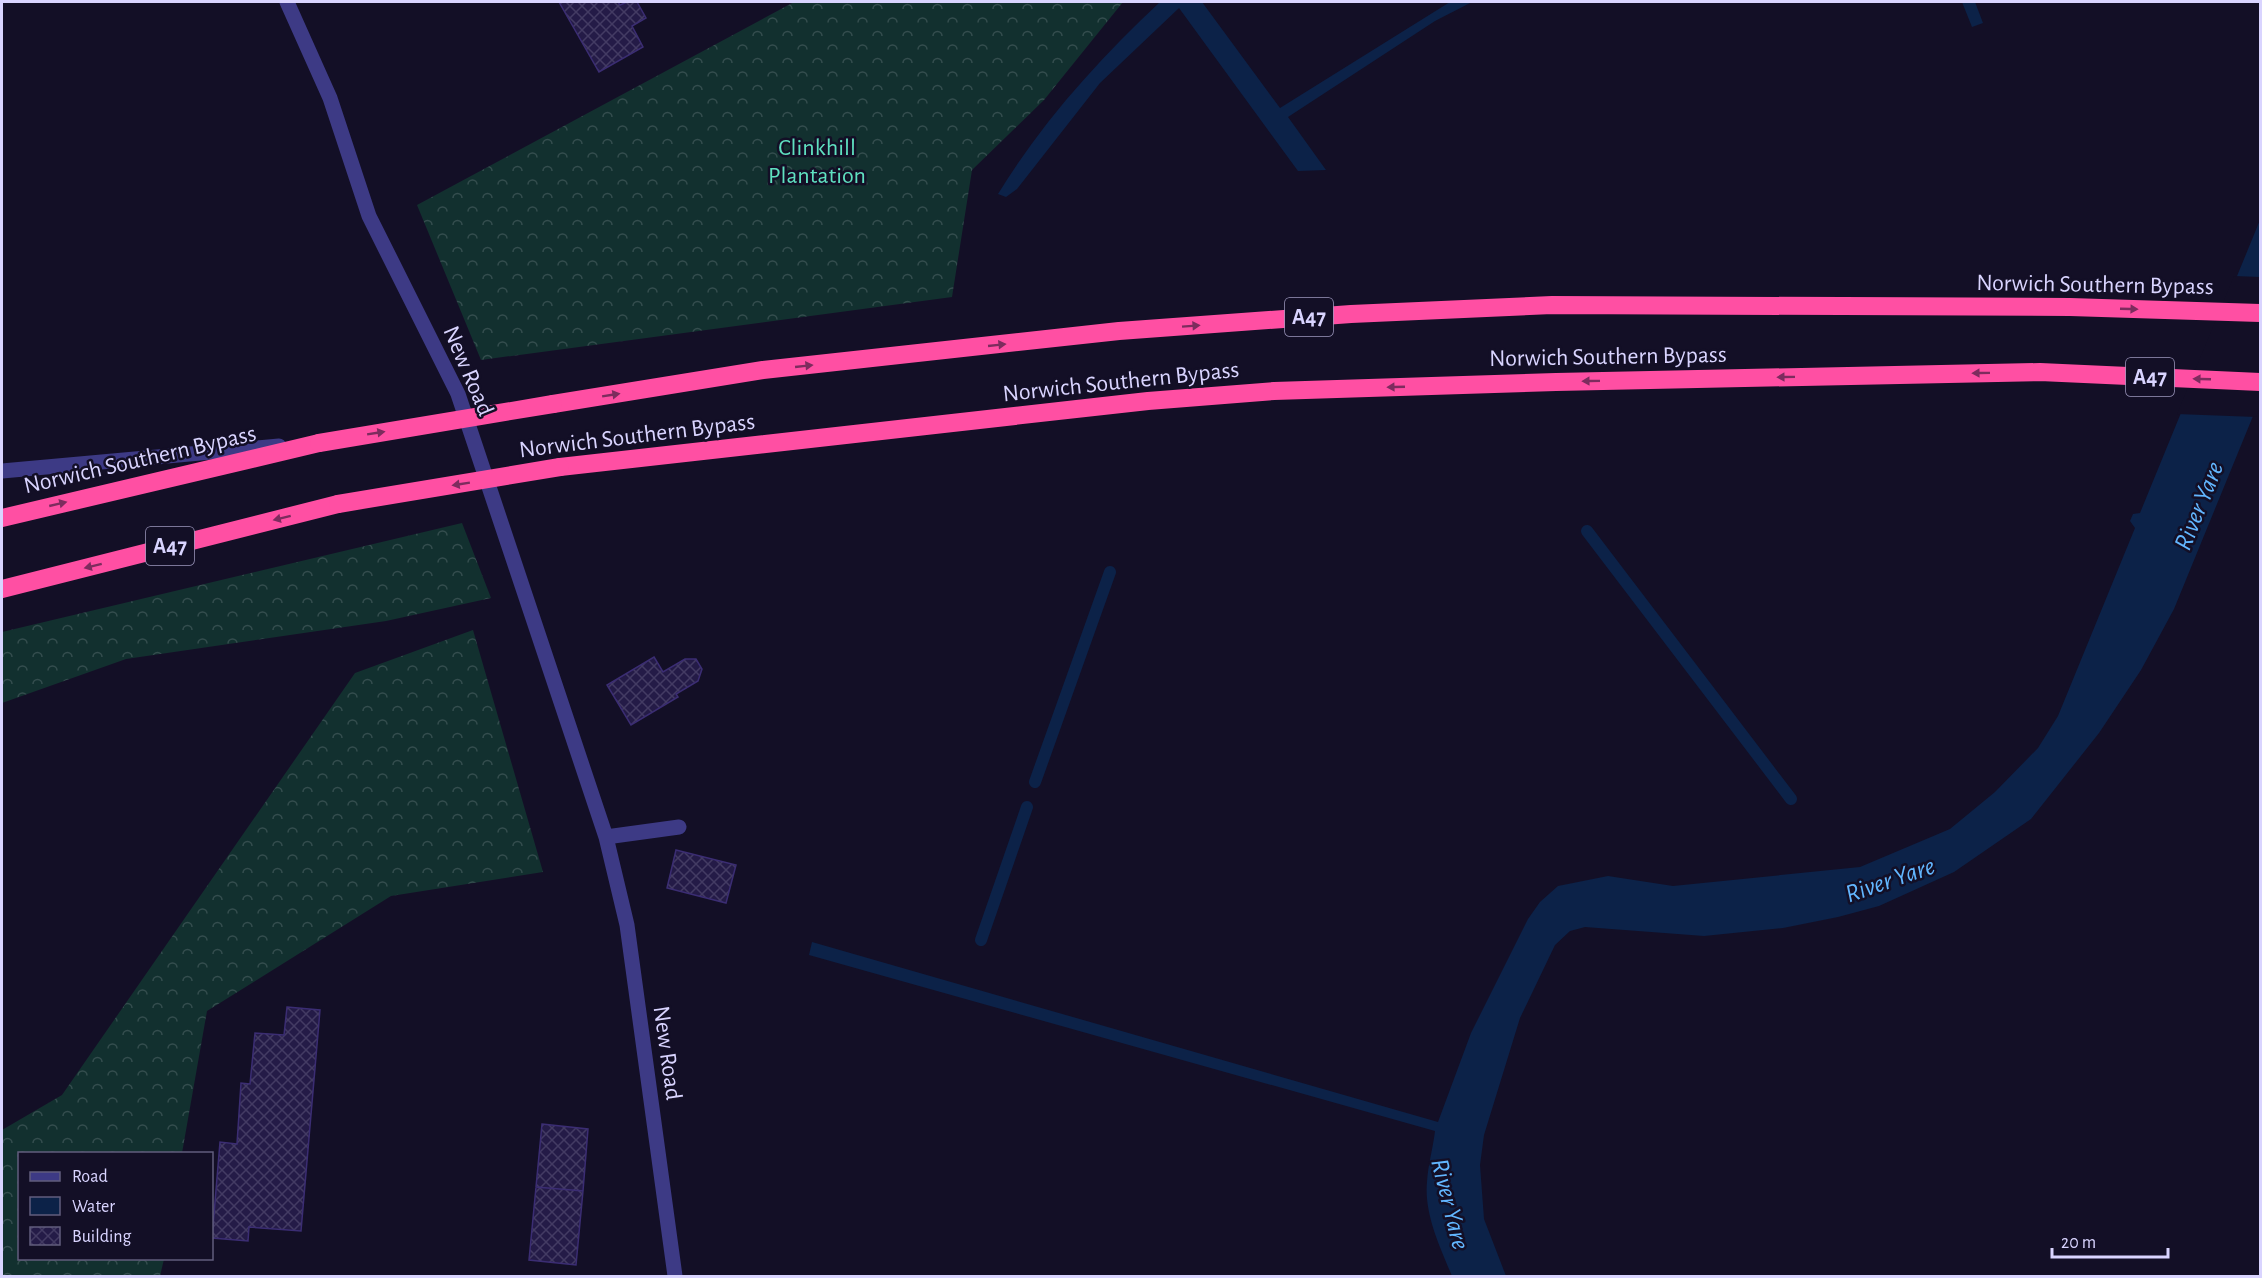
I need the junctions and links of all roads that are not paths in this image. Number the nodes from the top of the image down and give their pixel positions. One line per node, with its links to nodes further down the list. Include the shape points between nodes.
1 (287, 2): 9 (street, New Road, via 330,98 369,216 458,394)
2 (2260, 313): 4 (highway, Norwich Southern Bypass / A47, one-way to 2, bridge, via 763,370 1119,331 1352,314 1552,305 2070,307)
3 (2260, 382): 7 (highway, Norwich Southern Bypass / A47, one-way to 7, bridge, via 2040,372 1568,381 1274,391 1148,401 560,467 338,504)
4 (319, 442): 5 (street); 6 (highway, Norwich Southern Bypass / A47, one-way to 4)
5 (2, 471)
6 (2, 518)
7 (2, 588)
8 (679, 827): 9 (street)
9 (606, 837): 10 (street, New Road, via 627,925)
10 (675, 1276)

